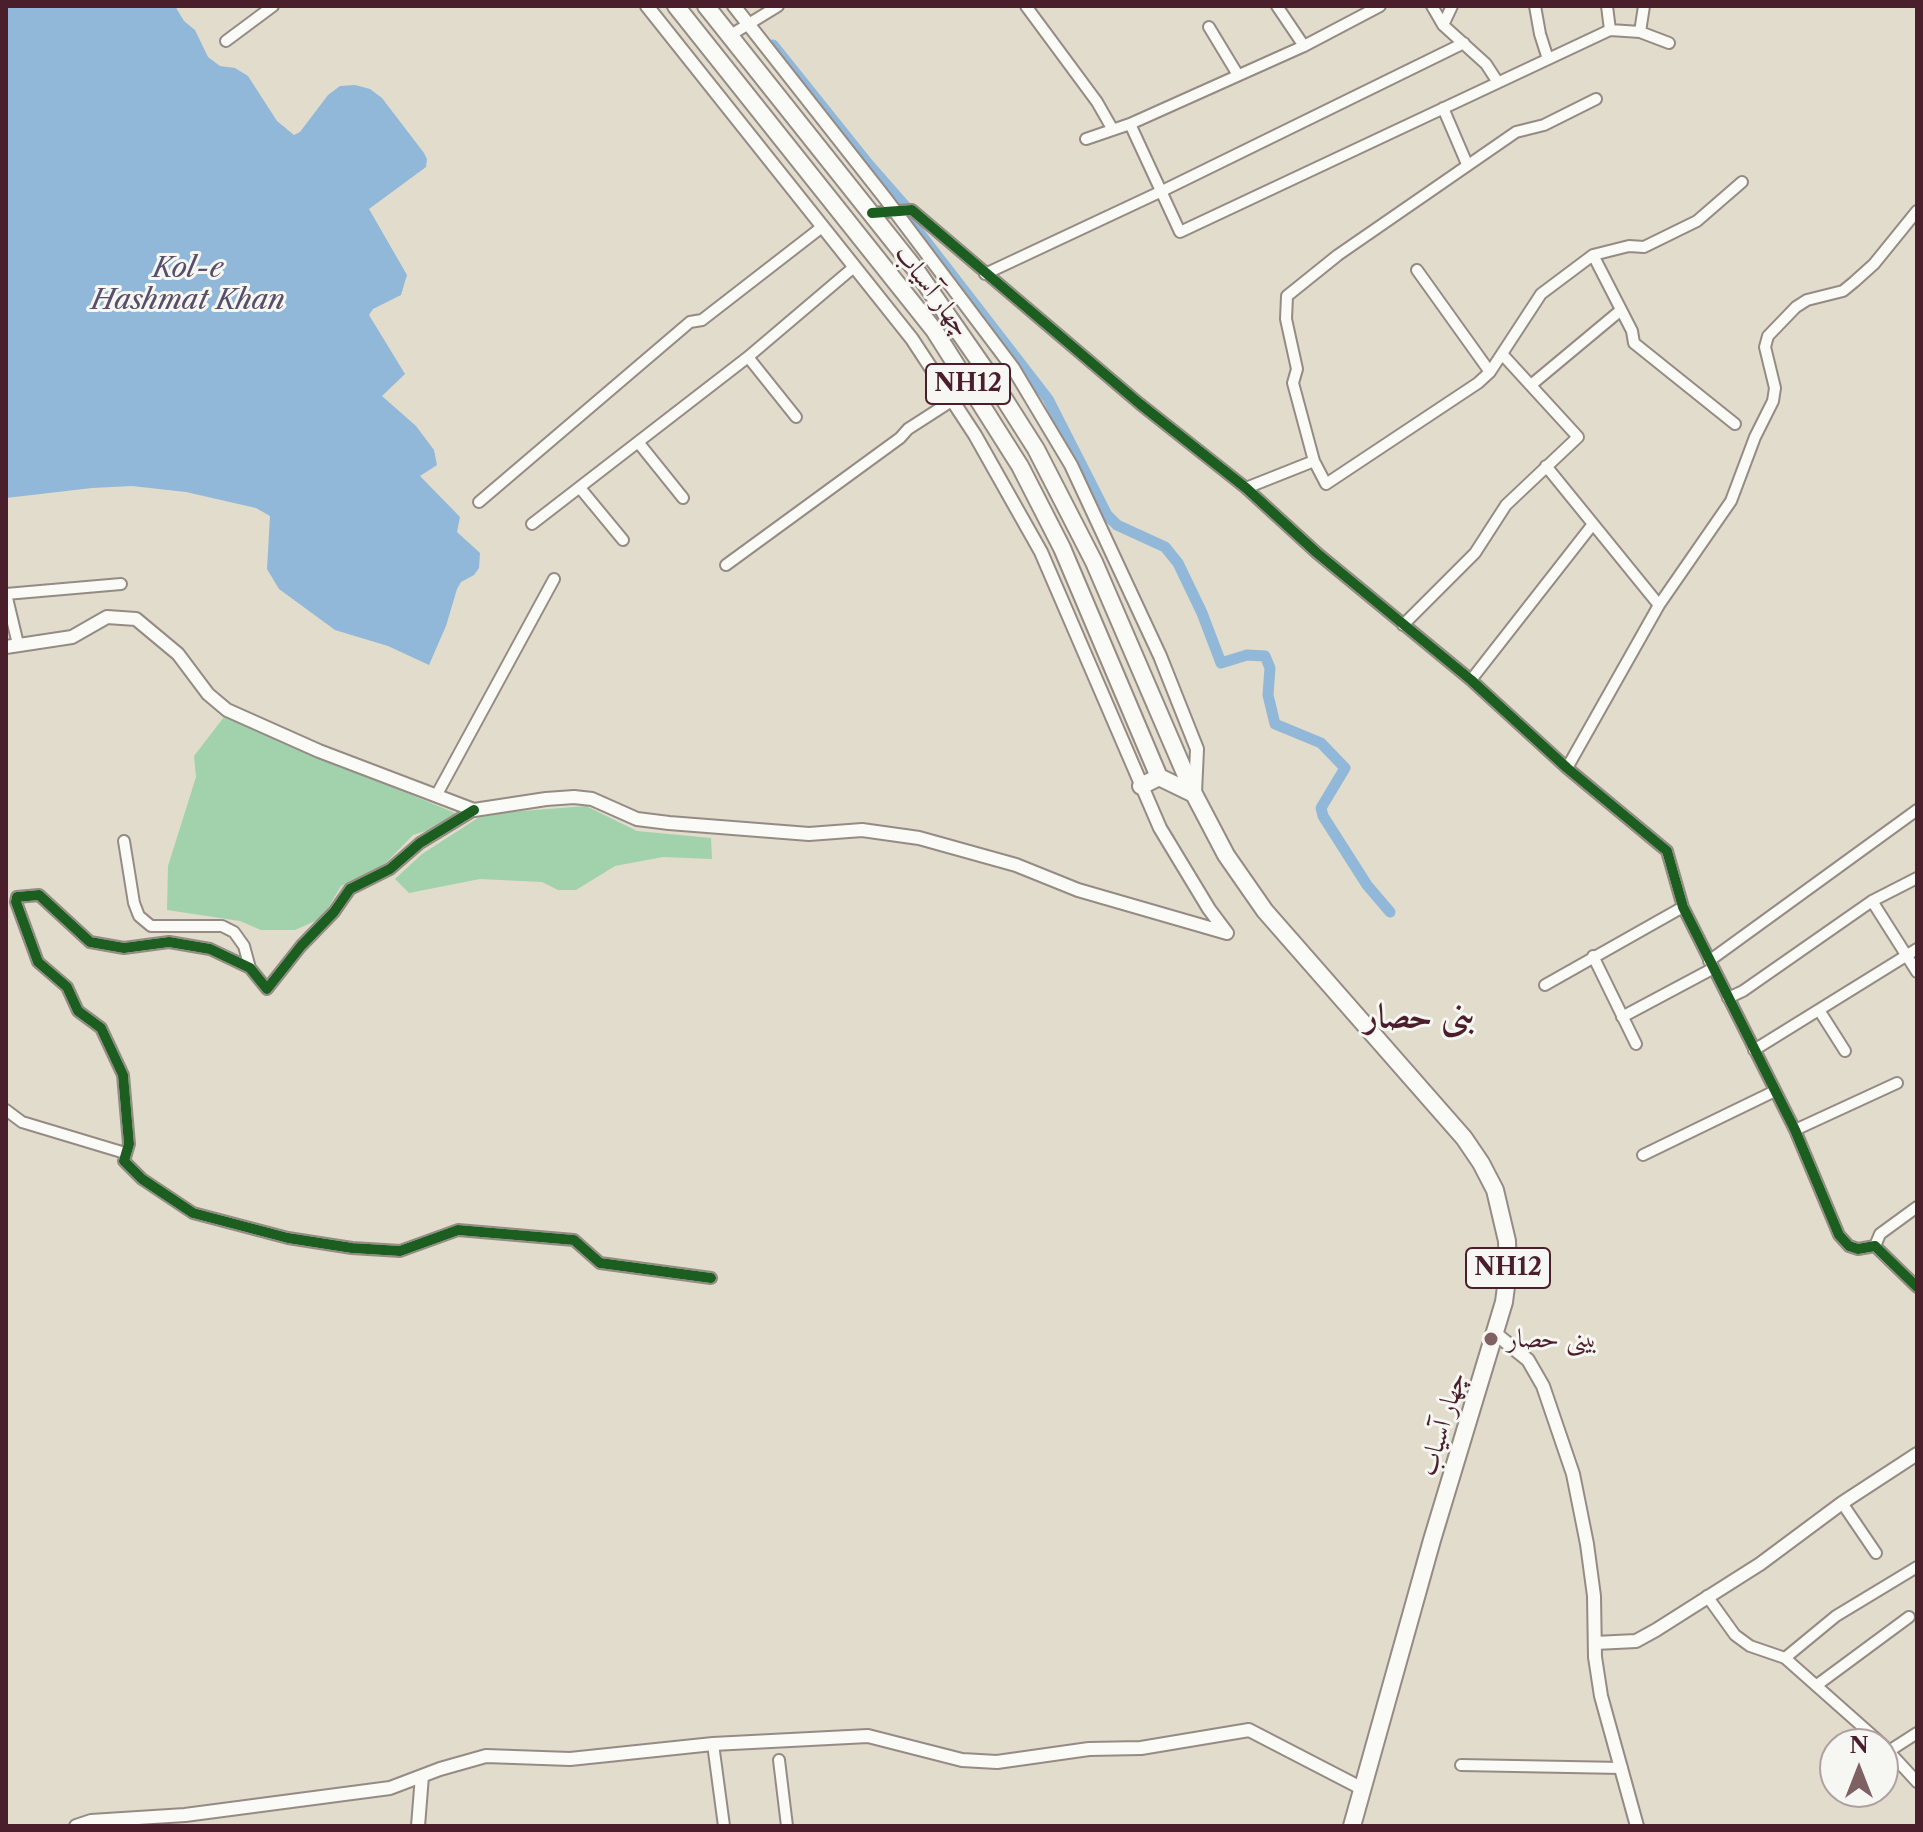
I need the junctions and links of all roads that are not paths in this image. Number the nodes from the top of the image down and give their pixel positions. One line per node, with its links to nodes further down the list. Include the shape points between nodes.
1 (273, 6): 23 (street)
2 (647, 6): 41 (street)
3 (676, 6): 73 (highway, چهار آسیاب / NH12, via 934,330 1020,466 1062,548)
4 (706, 6): 22 (highway, چهار آسیاب / NH12)
5 (734, 6): 17 (street)
6 (778, 6): 17 (street)
7 (1026, 6): 33 (street)
8 (1277, 6): 26 (street)
9 (1354, 6): 16 (street)
10 (1380, 6): 16 (street)
11 (1432, 6): 18 (street)
12 (1452, 6): 18 (street)
13 (1535, 6): 27 (street)
14 (1607, 6): 20 (street)
15 (1644, 6): 21 (street)
16 (1361, 17): 26 (street)
17 (748, 23): 22 (street); 38 (street)
18 (1443, 25): 24 (street)
19 (1209, 27): 28 (street)
20 (1610, 30): 21 (street); 27 (street)
21 (1640, 32): 25 (street)
22 (729, 36): 40 (highway, چهار آسیاب / NH12)
23 (226, 41)
24 (1464, 43): 29 (street); 37 (street)
25 (1669, 43)
26 (1304, 46): 28 (street)
27 (1548, 59): 29 (street)
28 (1238, 75): 32 (street)
29 (1497, 81): 31 (street)
30 (1596, 99): 35 (street, via 1544,125 1516,132)
31 (1443, 108): 35 (street); 37 (street, via 1180,232)
32 (1130, 124): 33 (street); 37 (street)
33 (1113, 130): 34 (street)
34 (1086, 139)
35 (1467, 164): 55 (street, via 1287,296 1286,319 1297,369 1293,383)
36 (1742, 182): 42 (street, via 1697,221 1657,241)
37 (1162, 191): 45 (street)
38 (895, 211): 40 (street); 45 (street, via 912,210); 75 (street, via 1013,368 1071,465 1197,749)
39 (1917, 211): 68 (street, via 1854,282 1843,291 1807,300 1768,336 1766,358 1775,388 1769,414 1731,501)
40 (872, 213): 75 (highway, چهار آسیاب / NH12, via 1036,449 1094,562)
41 (822, 227): 43 (street); 60 (street, via 702,320 690,322)
42 (1593, 255): 46 (street); 47 (street, via 1541,294)
43 (854, 267): 48 (street); 51 (street)
44 (1417, 270): 49 (street)
45 (985, 274): 58 (street)
46 (1621, 310): 50 (street); 53 (street, via 1634,343)
47 (1502, 354): 49 (street); 50 (street)
48 (748, 357): 52 (street); 54 (street)
49 (1490, 372): 55 (street, via 1326,484)
50 (1531, 385): 56 (street, via 1578,437)
51 (953, 400): 64 (street); 74 (street, via 1041,552)
52 (796, 417)
53 (1735, 424)
54 (638, 442): 57 (street); 59 (street)
55 (1314, 461): 58 (street)
56 (1546, 466): 62 (street); 69 (street, via 1506,505 1475,553)
57 (580, 488): 61 (street); 63 (street)
58 (1246, 488): 69 (street)
59 (683, 498)
60 (479, 502)
61 (532, 524)
62 (1593, 524): 68 (street); 71 (street)
63 (623, 540)
64 (726, 565)
65 (554, 579): 76 (street)
66 (121, 584): 67 (street)
67 (6, 594): 70 (street)
68 (1659, 605): 72 (street)
69 (1403, 625): 71 (street)
70 (12, 645): 76 (street, via 72,637 107,617 136,619 178,654 227,710)
71 (1471, 680): 72 (street)
72 (1567, 768): 82 (street, via 1667,851)
73 (1159, 777): 74 (highway); 75 (highway)
74 (1141, 786): 77 (street, via 1160,828 1227,933 919,838 862,830 809,834 669,823 637,819 592,799 574,797)
75 (1194, 794): 105 (highway, چهار آسیاب / NH12, via 1226,855 1265,911 1481,1163 1495,1190 1507,1241 1508,1271)
76 (436, 796): 77 (street)
77 (474, 810): 86 (street, via 420,843 390,869 350,889 267,989)
78 (1917, 810): 85 (street)
79 (124, 841): 86 (street, via 139,916 151,926 222,926 244,946)
80 (1917, 878): 81 (street)
81 (1872, 901): 83 (street); 89 (street)
82 (1683, 907): 84 (street); 85 (street)
83 (1912, 952): 87 (street); 90 (street)
84 (1593, 956): 88 (street); 91 (street)
85 (1711, 965): 89 (street); 91 (street)
86 (250, 968): 99 (street, via 210,949 169,942 124,948 90,942 39,895 17,897 38,962 67,987 78,1011 101,1028 123,1075 129,1144)
87 (1917, 972)
88 (1545, 985)
89 (1728, 998): 93 (street)
90 (1819, 1010): 93 (street); 94 (street)
91 (1622, 1017): 92 (street)
92 (1636, 1044)
93 (1754, 1050): 96 (street)
94 (1845, 1051)
95 (1897, 1083): 98 (street)
96 (1775, 1091): 98 (street); 100 (street)
97 (6, 1110): 99 (street, via 22,1122)
98 (1795, 1130): 102 (street, via 1839,1235 1858,1249)
99 (125, 1153): 103 (street, via 124,1161 142,1179 193,1213 288,1238 400,1251 458,1230 574,1240 600,1263)
100 (1643, 1155)
101 (1917, 1207): 102 (street, via 1880,1234)
102 (1875, 1246): 104 (street)
103 (711, 1278)
104 (1917, 1287)
105 (1496, 1334): 112 (street, via 1528,1360 1543,1386 1569,1461 1582,1506); 123 (highway, چهار آسیاب / NH12)
106 (1917, 1454): 107 (street)
107 (1842, 1503): 108 (street); 110 (street)
108 (1876, 1553)
109 (1917, 1567): 113 (street, via 1836,1616)
110 (1707, 1596): 112 (street, via 1636,1641); 113 (street, via 1735,1635)
111 (1909, 1617): 114 (street)
112 (1595, 1643): 120 (street, via 1601,1696)
113 (1785, 1658): 114 (street)
114 (1817, 1685): 115 (street)
115 (1864, 1728)
116 (713, 1744): 121 (street, via 570,1759 486,1756); 123 (street, via 868,1736 962,1760 997,1762 1089,1749 1141,1748 1249,1730); 126 (street)
117 (779, 1760): 127 (street)
118 (1899, 1762): 122 (street)
119 (1461, 1765): 120 (street)
120 (1622, 1768): 129 (street)
121 (422, 1776): 124 (street, via 390,1788); 125 (street)
122 (1917, 1782)
123 (1363, 1789): 128 (highway, چهار آسیاب / NH12)
124 (76, 1826)
125 (418, 1826)
126 (724, 1826)
127 (787, 1826)
128 (1352, 1826)
129 (1637, 1826)

